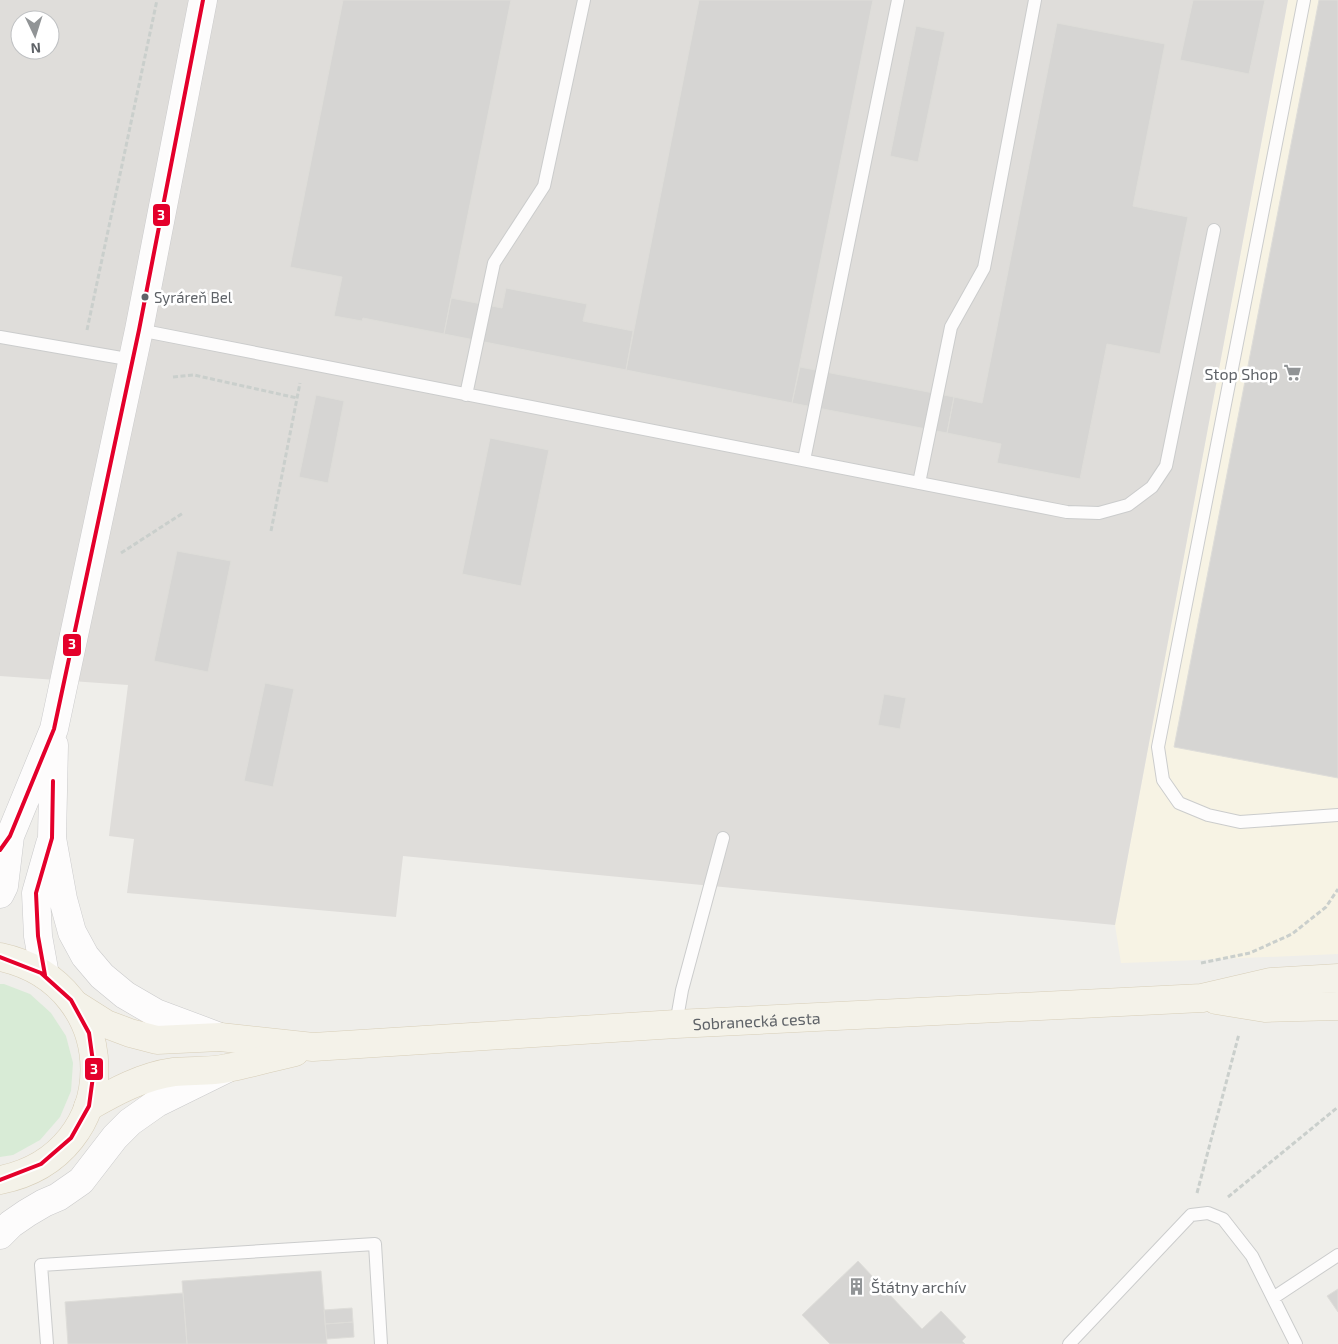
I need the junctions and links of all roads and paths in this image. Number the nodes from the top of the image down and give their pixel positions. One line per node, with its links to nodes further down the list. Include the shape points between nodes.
1 (157, 0): 10 (path)
2 (203, 0): 8 (street)
3 (584, 0): 14 (lane, via 544,186 494,262)
4 (898, 0): 16 (lane)
5 (1035, 0): 17 (lane, via 984,268 951,327)
6 (1304, 0): 22 (lane, via 1158,747 1163,780 1180,803 1208,815 1240,822)
7 (1214, 230): 17 (lane, via 1166,466 1152,488 1128,505 1099,513 1067,512)
8 (139, 330): 11 (street); 12 (lane)
9 (0, 337): 10 (lane)
10 (83, 352): 11 (lane)
11 (133, 360): 21 (street)
12 (304, 363): 14 (lane); 15 (path)
13 (173, 377): 15 (path, via 194,375)
14 (466, 395): 16 (lane)
15 (297, 398): 19 (path)
16 (804, 460): 17 (lane)
17 (919, 483)
18 (183, 513): 20 (path)
19 (271, 531)
20 (121, 553)
21 (54, 729): 23 (street); 25 (street)
22 (1338, 816)
23 (52, 838): 30 (street, via 36,893 38,936); 37 (street, via 72,932 102,976 125,995 156,1013)
24 (723, 838): 35 (lane, via 682,990)
25 (5, 843): 27 (street, via 4,886)
26 (1338, 889): 29 (path, via 1326,907 1292,934 1250,954)
27 (0, 894)
28 (0, 957): 30 (main road, via 27,965)
29 (1201, 963)
30 (45, 975): 33 (main road)
31 (1338, 978): 32 (main road, Sobranecká cesta, via 1271,982)
32 (1202, 998): 34 (main road, Sobranecká cesta, via 1264,1008); 35 (main road, Sobranecká cesta)
33 (76, 1005): 37 (main road, via 106,1024 157,1040); 40 (main road, via 94,1054 93,1090)
34 (1338, 1006)
35 (676, 1024): 38 (main road, Sobranecká cesta)
36 (1239, 1034): 44 (path)
37 (220, 1037): 38 (main road)
38 (313, 1047): 39 (main road)
39 (226, 1068): 40 (main road, via 157,1076); 45 (street, via 156,1103 130,1122 82,1180 27,1213)
40 (88, 1107): 42 (main road, via 81,1123 59,1151 46,1162)
41 (1338, 1107): 43 (path)
42 (4, 1183)
43 (1208, 1213): 44 (lane); 47 (lane, via 1223,1219 1252,1256)
44 (1191, 1215): 50 (lane)
45 (0, 1235)
46 (1338, 1255): 47 (lane)
47 (1273, 1298): 51 (lane)
48 (47, 1344): 49 (lane, via 41,1265 375,1244)
49 (381, 1344)
50 (1069, 1344)
51 (1296, 1344)

